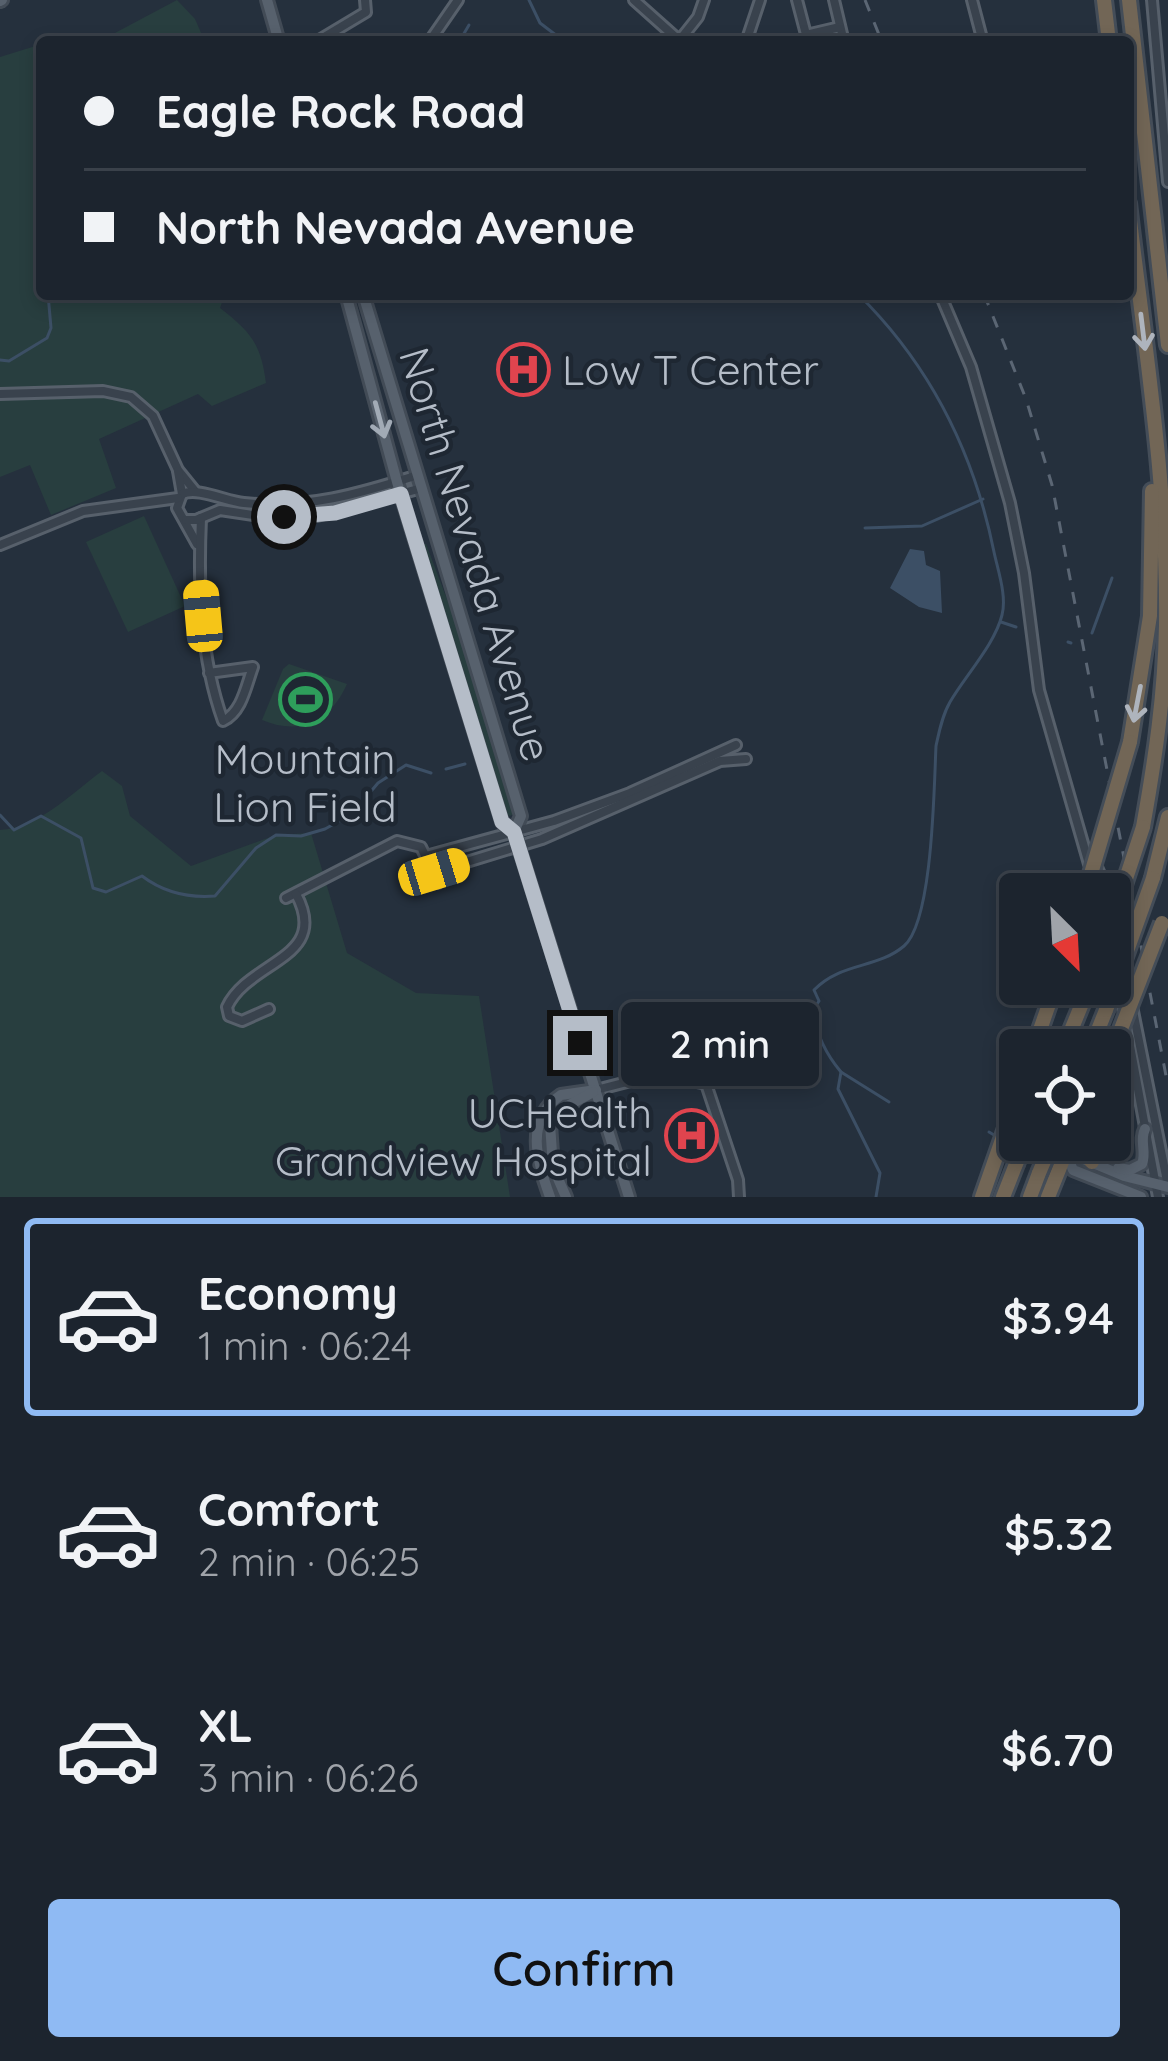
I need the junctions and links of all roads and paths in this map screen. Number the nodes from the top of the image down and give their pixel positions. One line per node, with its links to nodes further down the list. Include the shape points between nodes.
1 (267, 0): 14 (main road)
2 (365, 0): 15 (street, via 366,11)
3 (458, 0): 16 (street)
4 (634, 0): 17 (street)
5 (704, 0): 18 (street)
6 (760, 0): 19 (street)
7 (797, 0): 20 (street)
8 (834, 0): 13 (street)
9 (972, 0): 23 (street)
10 (1104, 0): 24 (highway)
11 (1129, 0): 25 (highway)
12 (1152, 0): 27 (street)
13 (840, 27): 21 (street); 22 (street)
14 (277, 36)
15 (326, 36)
16 (434, 36)
17 (674, 36)
18 (684, 36)
19 (748, 36)
20 (806, 36)
21 (815, 36)
22 (842, 36)
23 (981, 36)
24 (1108, 36)
25 (1133, 36)
26 (1134, 44): 32 (highway)
27 (1168, 182)
28 (1134, 256): 33 (highway, one-way to 33)
29 (348, 300): 37 (main road, North Nevada Avenue, one-way to 37)
30 (364, 300): 36 (main road, North Nevada Avenue)
31 (943, 300): 53 (street, via 1010,503 1039,690)
32 (1168, 345)
33 (1148, 378): 56 (highway, one-way to 56, bridge, via 1150,616 1130,742); 59 (highway, bridge, via 1166,626 1143,827)
34 (0, 394): 35 (street, via 126,395 149,410)
35 (178, 470): 38 (street); 39 (street)
36 (420, 482): 37 (street); 51 (main road, North Nevada Avenue, via 521,816)
37 (399, 488): 38 (street, via 290,506); 42 (street, via 317,516); 51 (main road, North Nevada Avenue, via 502,822)
38 (199, 493): 39 (street); 42 (street, via 207,504)
39 (180, 496): 40 (street); 41 (street)
40 (152, 502): 41 (street); 43 (street, via 83,511)
41 (182, 516): 42 (street); 44 (street)
42 (202, 516): 44 (street)
43 (0, 545)
44 (198, 545): 45 (street)
45 (209, 673): 45 (street, via 253,667 237,711 223,721)
46 (736, 745): 48 (street)
47 (746, 758): 48 (street)
48 (660, 779): 49 (street)
49 (630, 792): 51 (street); 52 (street)
50 (1168, 817): 65 (highway, bridge)
51 (514, 832): 52 (main road, North Nevada Avenue); 54 (street)
52 (518, 846): 55 (street); 67 (main road, North Nevada Avenue)
53 (1088, 854): 57 (street); 58 (street)
54 (426, 856): 55 (street); 64 (street, via 397,841 291,896 307,920 303,937 227,1007 242,1021)
55 (434, 872): 60 (street)
56 (1091, 873)
57 (1093, 873)
58 (1102, 873)
59 (1128, 873)
60 (438, 883)
61 (1168, 907): 66 (highway, bridge)
62 (1122, 1005): 68 (street)
63 (1129, 1005): 76 (street)
64 (269, 1009)
65 (1098, 1029)
66 (1122, 1029)
67 (596, 1090): 77 (main road, via 562,1095 539,1120 536,1142); 78 (main road, via 550,1124 553,1167); 79 (main road, North Nevada Avenue); 80 (street, via 664,1074 706,1084)
68 (1144, 1129): 75 (main road, via 1142,1163); 76 (street)
69 (999, 1148): 81 (highway)
70 (1017, 1161): 82 (highway, bridge)
71 (1044, 1161): 83 (highway, bridge)
72 (1065, 1161): 84 (highway)
73 (1067, 1161): 85 (main road)
74 (1092, 1162): 75 (main road)
75 (1108, 1169): 76 (main road)
76 (1162, 1189)
77 (550, 1197)
78 (566, 1197)
79 (629, 1197)
80 (739, 1197)
81 (982, 1197)
82 (1003, 1197)
83 (1030, 1197)
84 (1048, 1197)
85 (1141, 1197)

